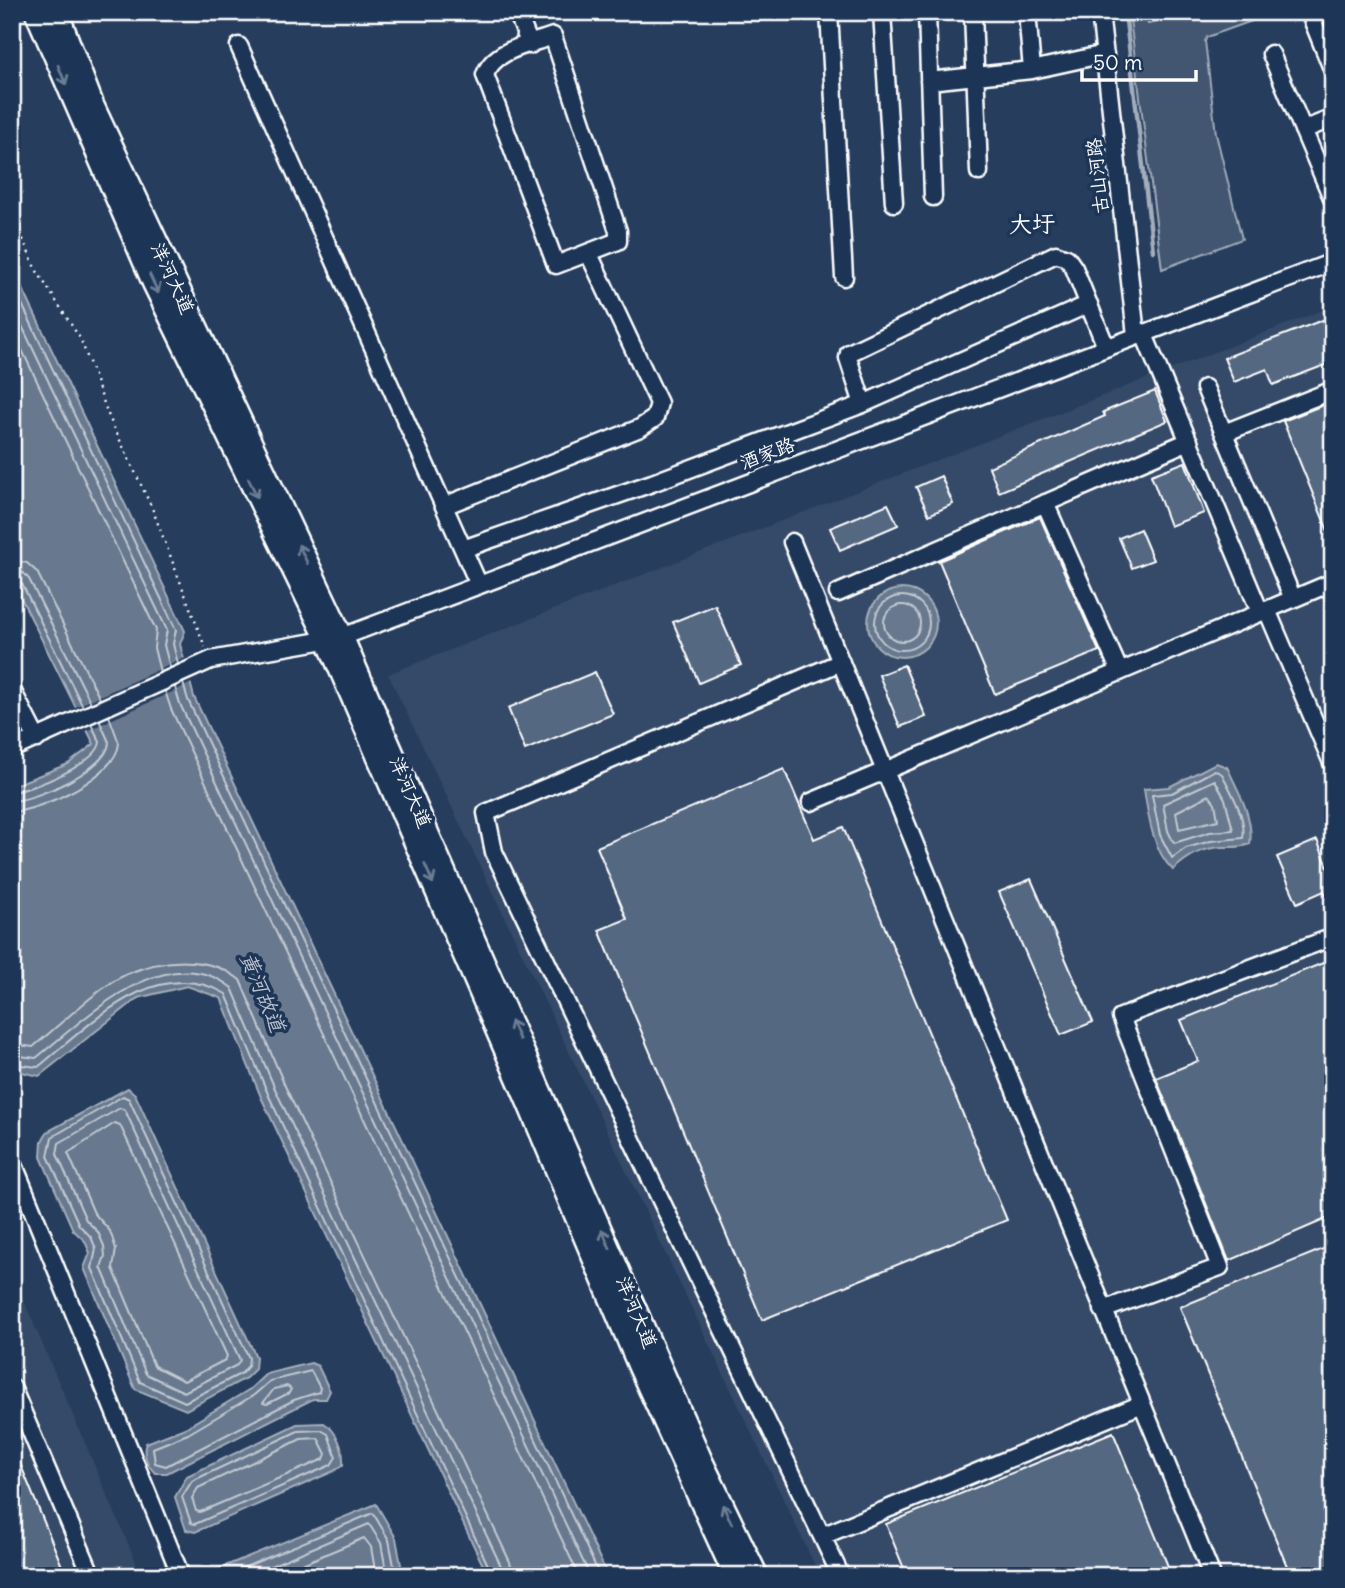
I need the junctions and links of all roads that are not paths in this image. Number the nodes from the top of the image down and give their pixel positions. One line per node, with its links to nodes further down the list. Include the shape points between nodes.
1 (36, 12): 45 (main road, 洋河大道, one-way to 45, via 154,284)
2 (57, 12): 45 (main road, 洋河大道, one-way to 2, via 93,106)
3 (517, 12): 11 (street)
4 (829, 12): 27 (street)
5 (883, 12): 24 (street)
6 (927, 12): 18 (street)
7 (973, 12): 17 (street)
8 (1027, 12): 15 (street)
9 (1100, 12): 13 (street, 古山河路)
10 (1312, 19): 16 (street)
11 (530, 45): 25 (street, via 553,36 618,231 618,241); 25 (street, via 498,56 485,75 556,265)
12 (239, 46): 37 (street)
13 (1105, 54): 15 (street); 29 (street, 古山河路)
14 (1270, 54): 20 (street)
15 (1032, 70): 17 (street)
16 (1333, 71)
17 (976, 78): 18 (street); 21 (street)
18 (929, 81): 22 (street)
19 (1333, 118): 20 (street)
20 (1303, 130): 23 (street)
21 (979, 172)
22 (933, 197)
23 (1333, 200)
24 (894, 203)
25 (589, 254): 37 (street, via 659,403 655,418 628,434)
26 (1333, 262): 29 (street, 酒家路)
27 (844, 277)
28 (1089, 304): 30 (street); 33 (street); 33 (street, via 1074,268 1067,258 1056,254 849,353)
29 (1140, 334): 30 (street, 酒家路); 35 (street, 古山河路)
30 (1106, 346): 41 (street, 酒家路)
31 (1205, 388): 34 (street)
32 (1333, 390): 34 (street)
33 (863, 404): 39 (street)
34 (1224, 433): 43 (street)
35 (1189, 441): 36 (street); 44 (street, 古山河路)
36 (1045, 503): 42 (street); 47 (street)
37 (444, 506): 39 (street)
38 (792, 542): 46 (street)
39 (463, 549): 41 (street)
40 (1333, 582): 43 (street)
41 (479, 585): 45 (street, 酒家路)
42 (838, 593)
43 (1293, 599): 44 (street)
44 (1264, 611): 47 (street); 51 (street, 古山河路)
45 (334, 638): 49 (street, 酒家路, via 211,660); 62 (main road, 洋河大道, one-way to 62, via 639,1366); 63 (main road, 洋河大道, one-way to 45)
46 (841, 662): 52 (street); 59 (street, via 486,813 494,852)
47 (1120, 672): 52 (street)
48 (12, 690): 49 (street)
49 (37, 739): 50 (street)
50 (12, 749)
51 (1333, 765)
52 (884, 772): 53 (street); 56 (street)
53 (811, 802)
54 (1333, 937): 56 (street, via 1121,1017 1220,1267)
55 (12, 1160): 61 (street)
56 (1103, 1310): 58 (street)
57 (12, 1387): 60 (street)
58 (1142, 1404): 59 (street); 65 (street)
59 (822, 1536): 64 (street)
60 (92, 1576)
61 (181, 1576)
62 (735, 1576)
63 (757, 1576)
64 (841, 1576)
65 (1212, 1576)

